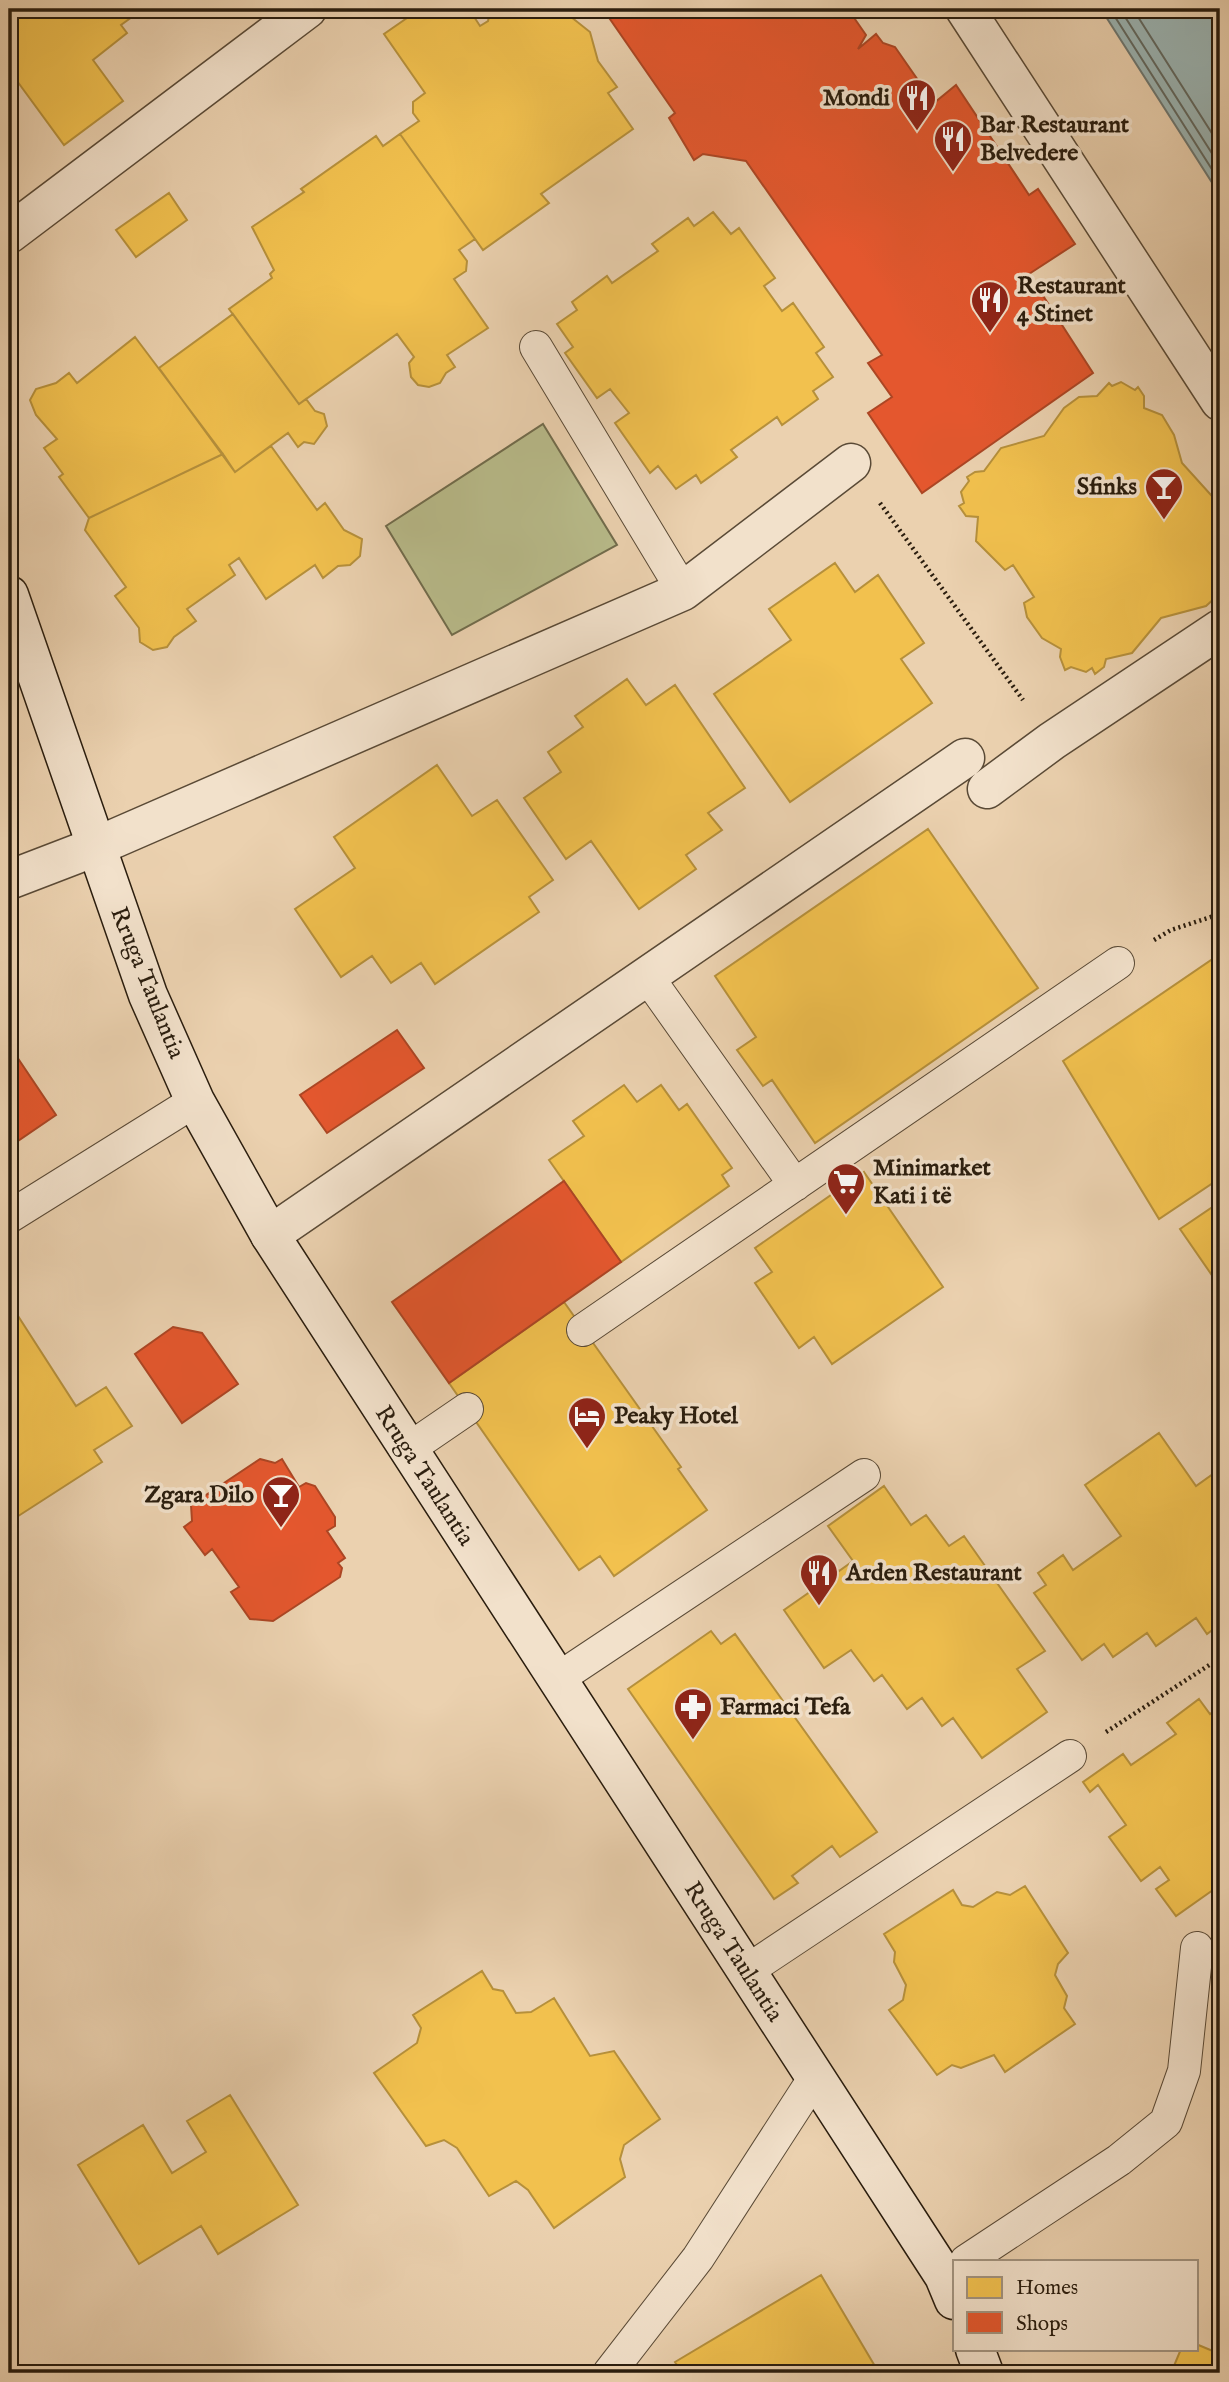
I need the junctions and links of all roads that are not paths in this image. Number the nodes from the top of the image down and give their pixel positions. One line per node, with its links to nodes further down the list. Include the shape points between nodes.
1 (307, 9): 3 (street)
2 (965, 9): 5 (street)
3 (9, 234)
4 (536, 348): 7 (lane)
5 (1220, 401)
6 (851, 463): 7 (street)
7 (683, 591): 12 (street)
8 (9, 595): 12 (street, Rruga Taulantia)
9 (1220, 629): 11 (street)
10 (965, 758): 15 (street)
11 (987, 789)
12 (95, 847): 13 (street); 16 (street, Rruga Taulantia, via 148,995)
13 (9, 880)
14 (1118, 963): 17 (lane)
15 (647, 976): 17 (lane); 19 (street)
16 (195, 1101): 18 (lane); 19 (street, Rruga Taulantia)
17 (795, 1185): 20 (lane)
18 (9, 1217)
19 (270, 1235): 22 (street, Rruga Taulantia)
20 (583, 1330)
21 (467, 1409): 22 (lane)
22 (407, 1450): 24 (street, Rruga Taulantia)
23 (864, 1475): 24 (lane)
24 (556, 1680): 27 (street, Rruga Taulantia)
25 (1070, 1756): 27 (lane)
26 (1197, 1948): 29 (lane, via 1184,2071 1166,2122)
27 (745, 1972): 28 (street, Rruga Taulantia)
28 (815, 2077): 30 (street, Rruga Taulantia); 32 (lane, via 698,2259)
29 (979, 2260)
30 (953, 2274)
31 (975, 2350): 33 (street)
32 (609, 2373)
33 (984, 2373)

